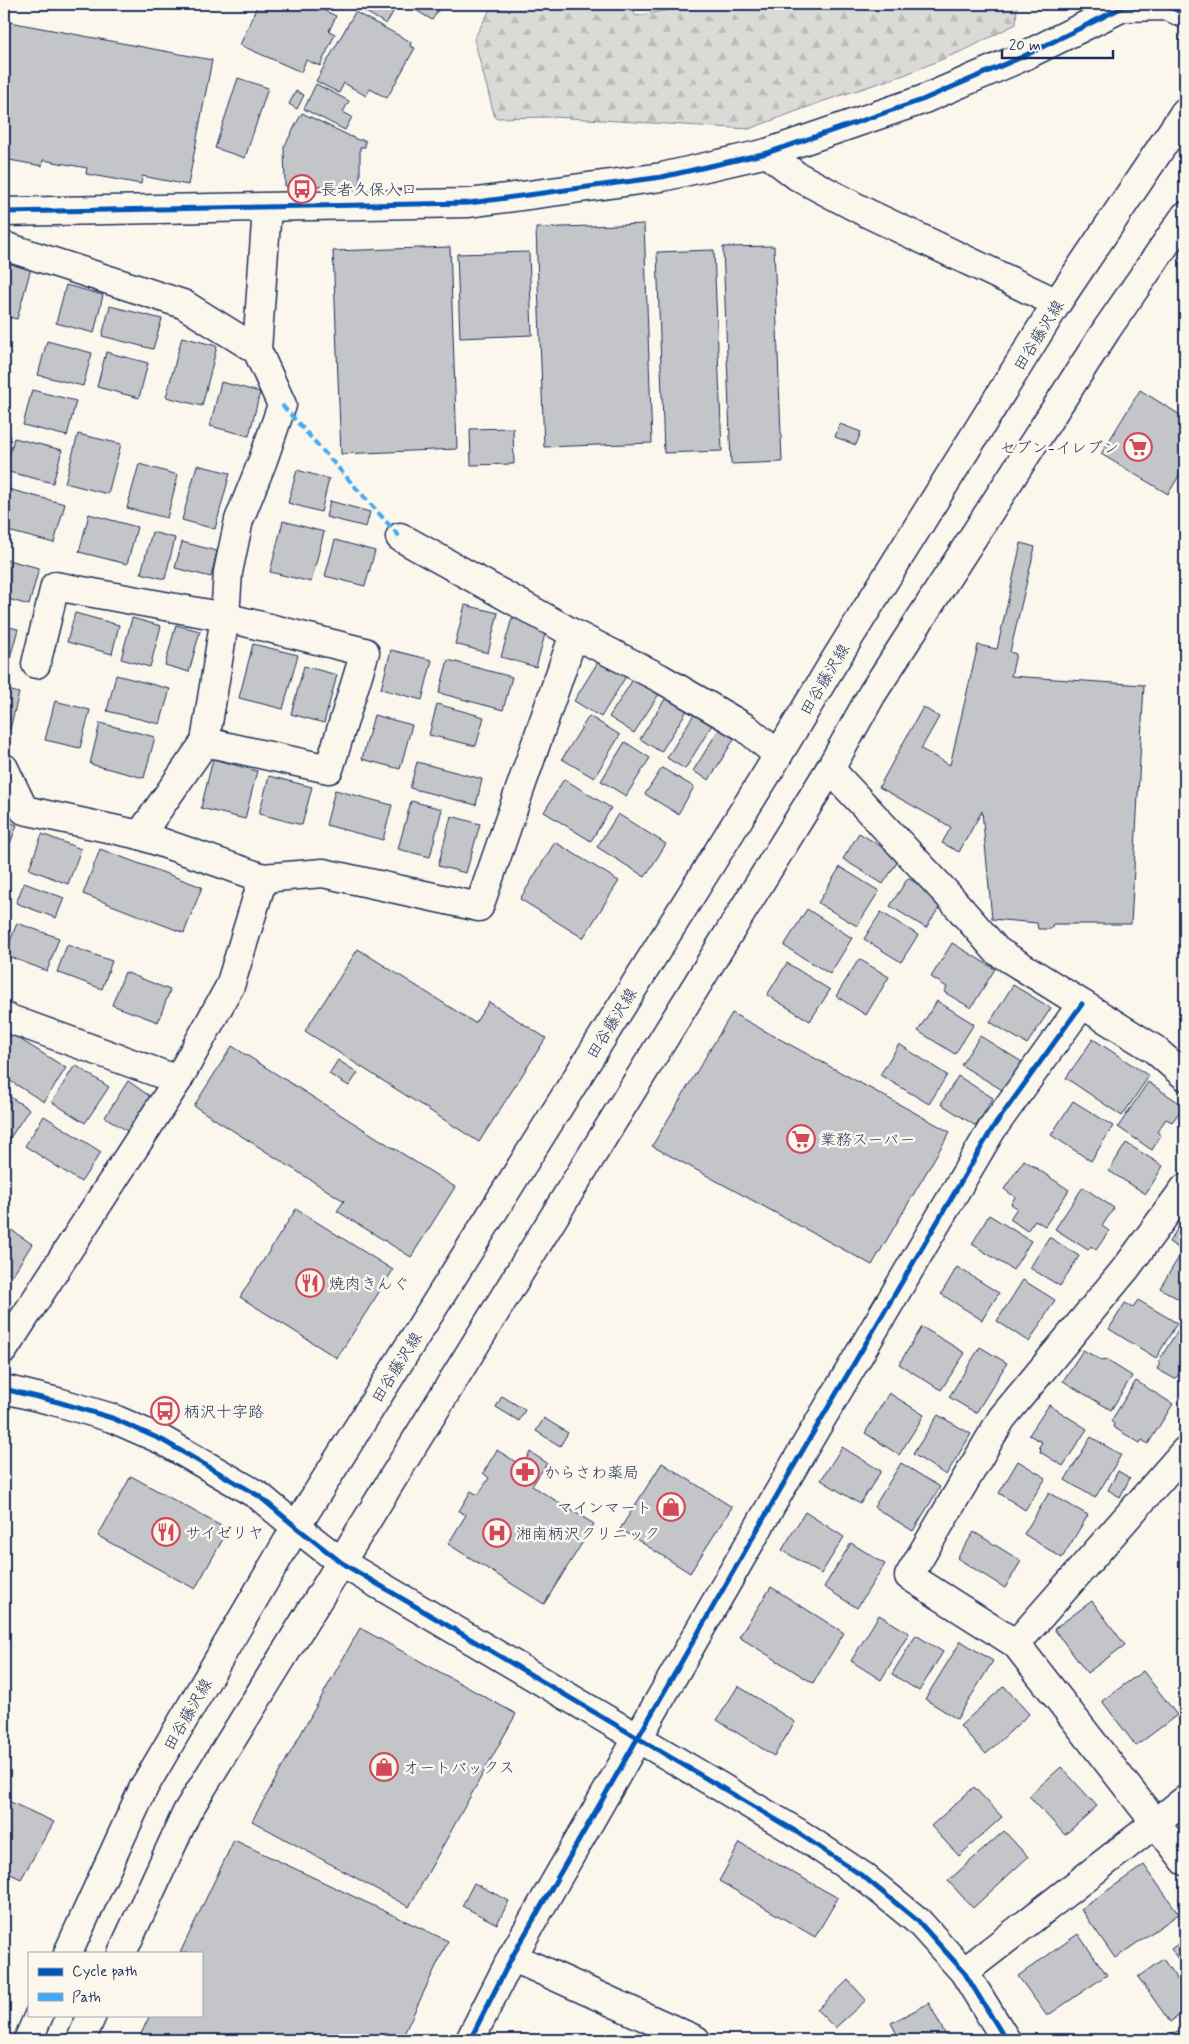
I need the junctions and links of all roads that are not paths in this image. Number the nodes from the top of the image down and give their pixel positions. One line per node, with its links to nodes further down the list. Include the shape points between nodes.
1 (1185, 14): 3 (street, via 1168,6 1123,7 1022,57 922,100)
2 (1185, 112): 8 (street, 田谷藤沢線)
3 (767, 153): 4 (street, via 662,177 469,204); 8 (street, via 797,176 867,213)
4 (267, 208): 5 (street); 9 (street)
5 (4, 212)
6 (1185, 216): 17 (street, via 1106,329 888,669)
7 (4, 246): 9 (street, via 183,304)
8 (1057, 303): 15 (street, 田谷藤沢線)
9 (257, 350): 11 (street, via 282,405 239,520 228,572)
10 (400, 537): 12 (street)
11 (226, 617): 13 (street, via 55,586); 14 (street); 14 (street, via 365,652 329,769)
12 (574, 634): 15 (street, via 660,678 746,728); 19 (street, via 479,908 323,873)
13 (36, 664)
14 (205, 742): 18 (street)
15 (778, 755): 28 (street, 田谷藤沢線)
16 (4, 768): 18 (street, via 24,810)
17 (830, 769): 20 (street, via 998,952); 29 (street)
18 (140, 835): 19 (street)
19 (262, 878): 23 (street, via 230,986)
20 (1082, 1004): 22 (street, via 1154,1049); 31 (street, via 992,1129)
21 (4, 1017): 23 (street)
22 (1185, 1076)
23 (178, 1080): 25 (street)
24 (1185, 1188): 30 (street, via 1127,1267 1002,1418 909,1576)
25 (4, 1349)
26 (4, 1389): 28 (street, via 112,1418 162,1440 260,1496)
27 (1185, 1451): 30 (street)
28 (296, 1527): 29 (street); 35 (street, 田谷藤沢線, via 144,1787)
29 (342, 1562): 31 (street); 36 (street, via 187,1812)
30 (1016, 1644): 33 (street)
31 (638, 1738): 37 (street); 38 (street, via 795,1831 864,1877 919,1922)
32 (1185, 1800): 33 (street)
33 (1155, 1823): 34 (street); 38 (street)
34 (1185, 1861)
35 (68, 1952)
36 (122, 1952)
37 (512, 1957): 43 (street); 44 (street)
38 (964, 1972): 45 (street)
39 (39, 2016): 41 (street)
40 (92, 2016): 42 (street)
41 (28, 2040)
42 (81, 2040)
43 (470, 2040)
44 (696, 2040)
45 (1006, 2040)

